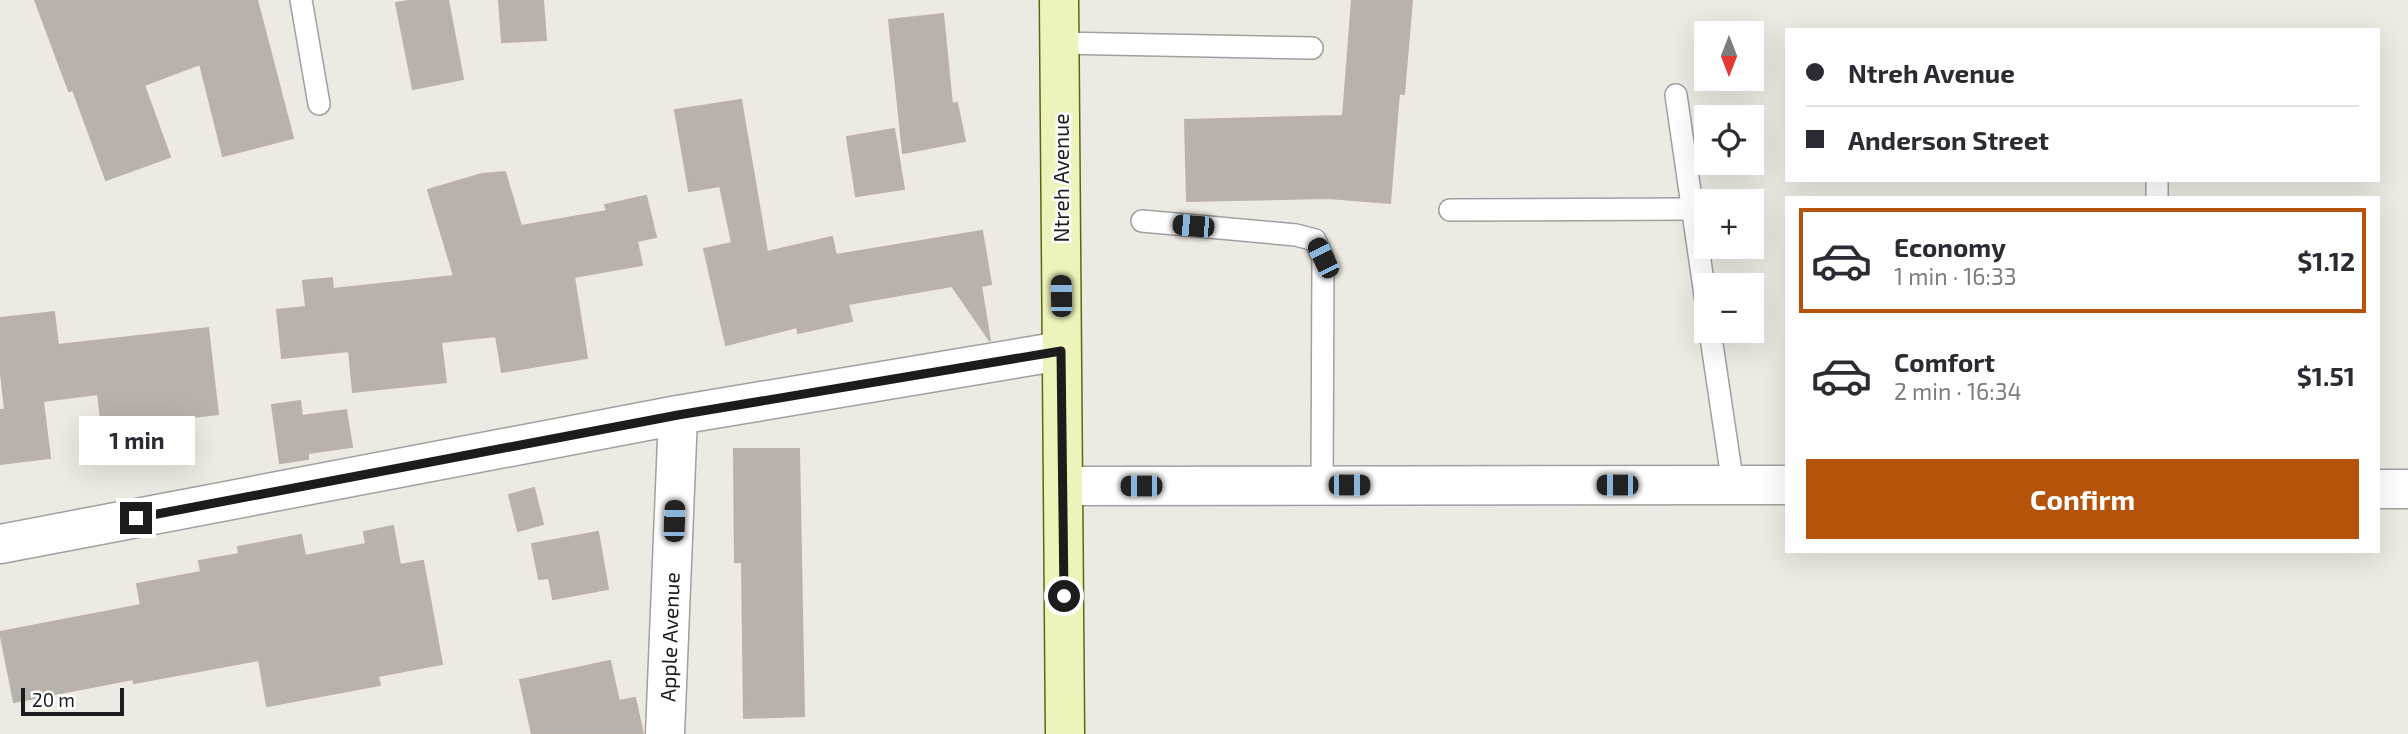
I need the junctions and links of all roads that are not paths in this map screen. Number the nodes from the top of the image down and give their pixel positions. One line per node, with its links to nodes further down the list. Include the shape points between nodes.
1 (301, 0): 6 (lane)
2 (1059, 0): 3 (street, Ntreh Avenue)
3 (1059, 43): 4 (lane); 12 (street, Ntreh Avenue)
4 (1312, 48)
5 (1676, 95): 7 (lane)
6 (319, 104)
7 (1693, 209): 8 (lane); 10 (lane)
8 (1450, 210)
9 (1142, 222): 14 (lane, via 1296,234 1315,240 1323,258)
10 (1702, 273)
11 (1712, 343): 15 (lane)
12 (1061, 351): 13 (street); 17 (street, Ntreh Avenue)
13 (678, 415): 20 (street); 21 (street, Apple Avenue)
14 (1322, 485): 15 (street); 17 (street)
15 (1733, 485): 16 (street)
16 (1785, 485)
17 (1064, 486): 22 (street, Ntreh Avenue)
18 (2380, 489): 19 (street)
19 (2408, 489)
20 (0, 544)
21 (665, 734)
22 (1065, 734)

